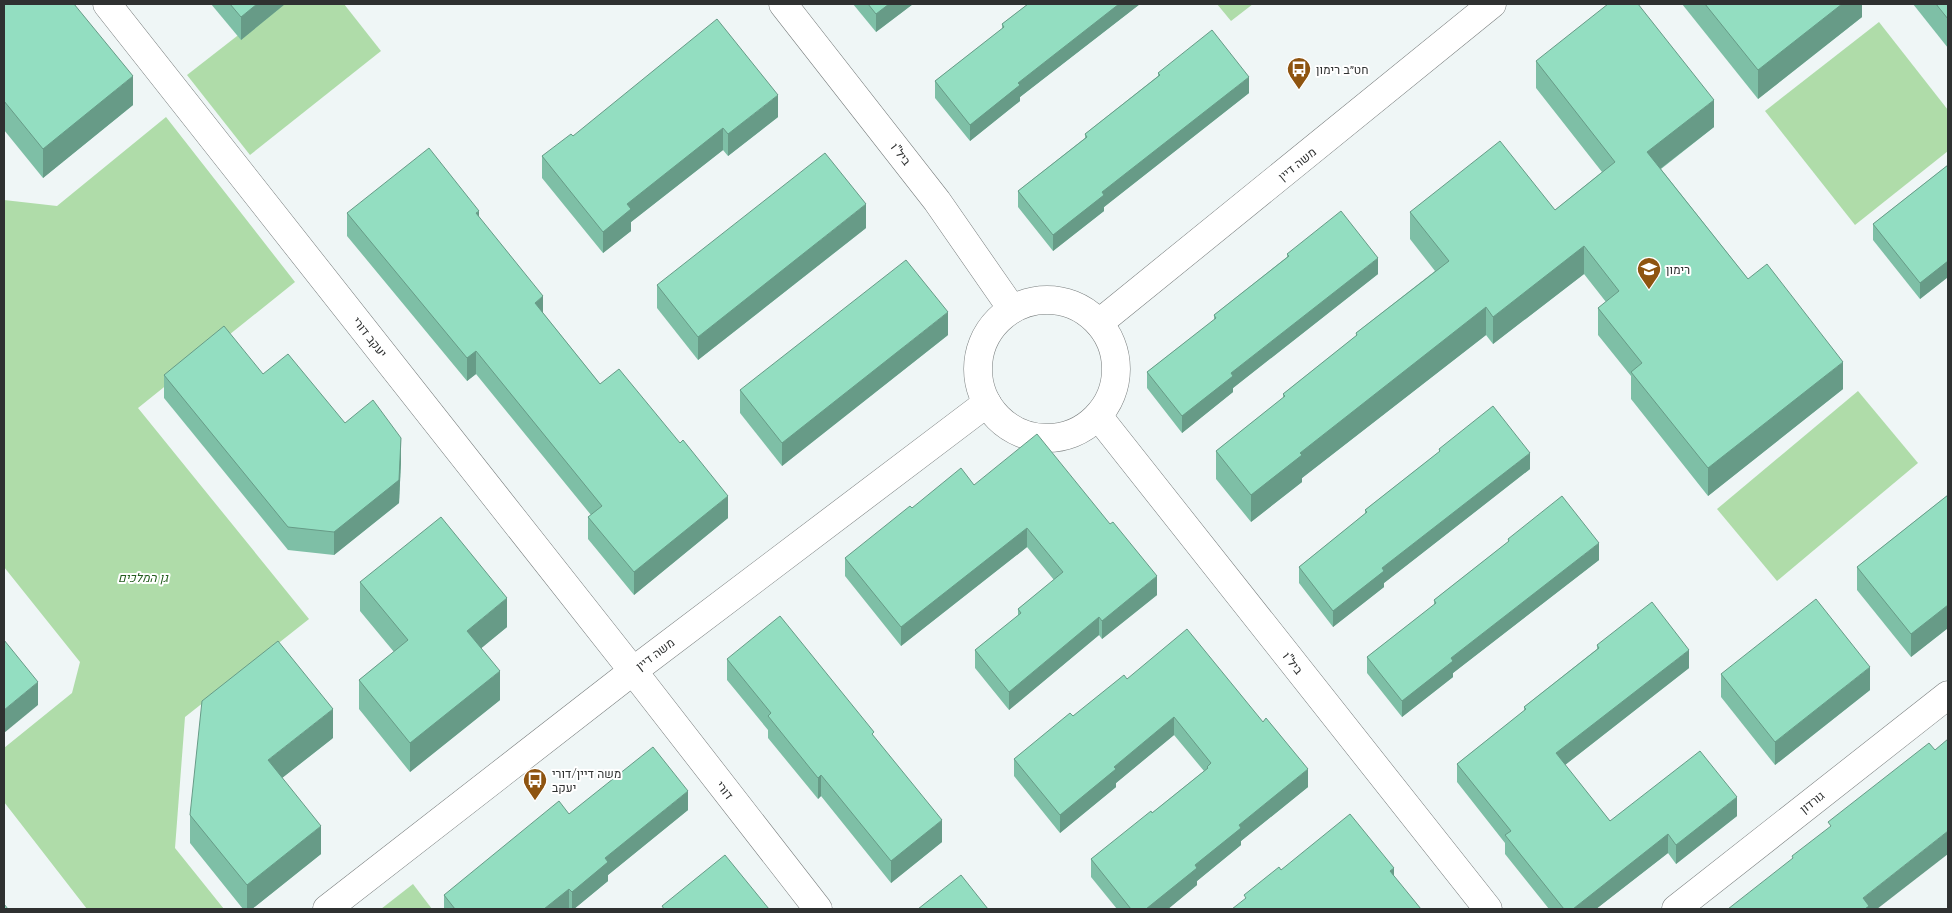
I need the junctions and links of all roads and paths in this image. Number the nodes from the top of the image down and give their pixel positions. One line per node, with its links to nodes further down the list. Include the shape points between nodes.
1 (107, 4): 8 (street, יעקב דורי)
2 (783, 4): 4 (street, ביל"ו, via 937,202)
3 (1492, 4): 5 (street, משה דיין)
4 (1012, 309): 5 (street, via 1034,300 1058,300 1080,308); 6 (street, via 995,322 984,340 978,361 979,382)
5 (1099, 324): 7 (street, via 1110,341 1115,360 1115,380 1109,399)
6 (987, 403): 7 (street, via 1000,420 1018,432 1039,437 1060,436 1081,429); 8 (street, משה דיין)
7 (1098, 416): 12 (street, ביל"ו)
8 (633, 671): 10 (street, משה דיין); 11 (street, דורי)
9 (1948, 695): 13 (street, גורדון)
10 (327, 909)
11 (818, 909)
12 (1488, 909)
13 (1676, 909)

